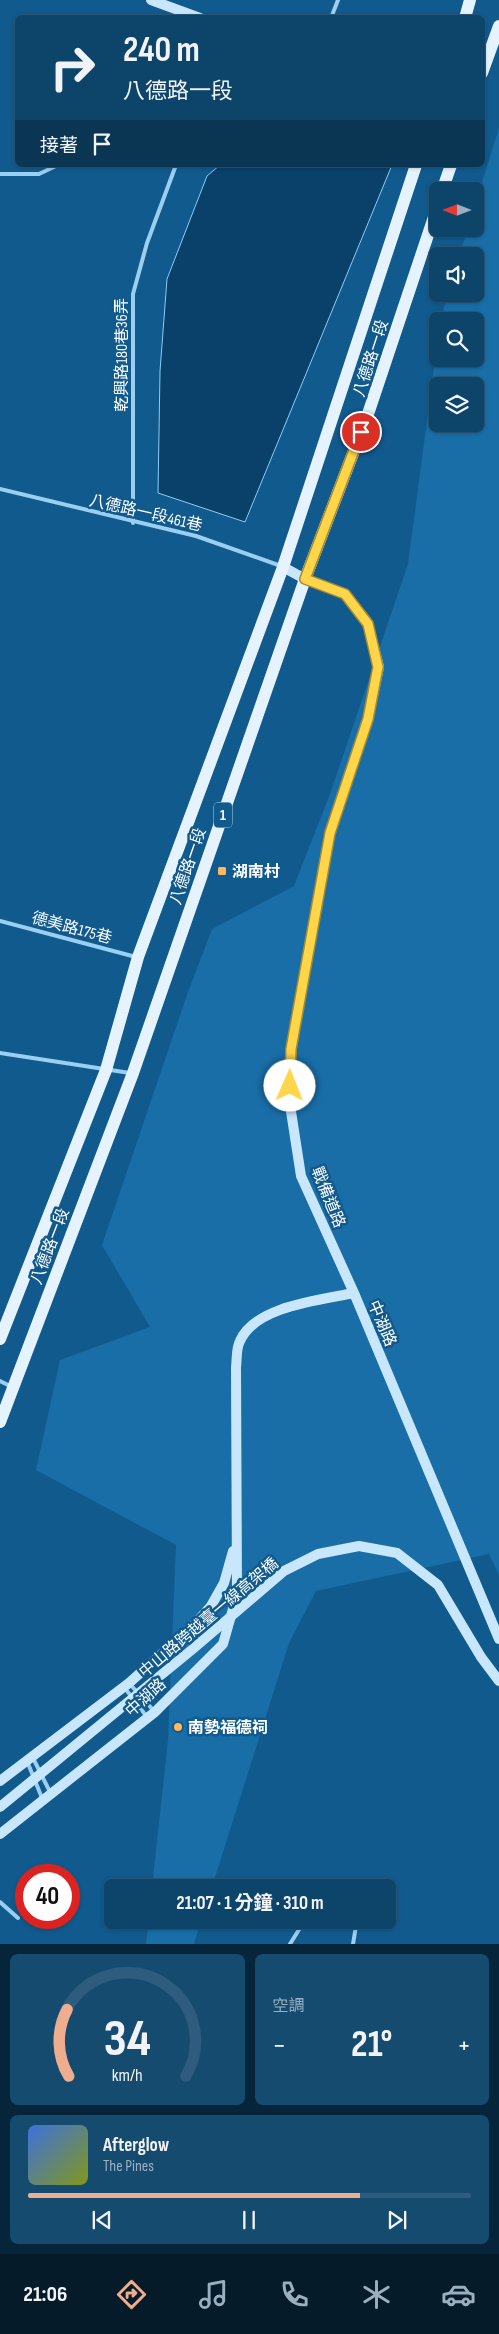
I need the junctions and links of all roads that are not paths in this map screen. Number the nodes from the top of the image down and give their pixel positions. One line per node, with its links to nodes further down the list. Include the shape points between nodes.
1 (151, 0): 4 (street)
2 (338, 0): 5 (lane)
3 (470, 0): 6 (main road)
4 (192, 15)
5 (332, 15)
6 (466, 15)
7 (499, 26): 8 (main road)
8 (485, 65)
9 (54, 167): 13 (lane, via 39,174)
10 (175, 167): 17 (lane, 乾興路180巷36弄, via 147,243 133,294)
11 (415, 167): 18 (main road, 八德路一段 / 1)
12 (450, 167): 14 (main road)
13 (0, 174)
14 (445, 182)
15 (429, 232): 19 (main road, 八德路一段 / 1, via 368,414)
16 (0, 490): 17 (lane, 八德路一段461巷)
17 (133, 522): 18 (lane, 八德路一段461巷, via 196,536)
18 (284, 567): 19 (street, 戰備道路); 21 (main road, 八德路一段 / 1)
19 (305, 579): 24 (main road, 八德路一段 / 1); 25 (street, 戰備道路, via 345,594 368,624 378,667 368,719 330,833 291,1049 290,1104 301,1176)
20 (0, 921): 21 (lane, 德美路175巷)
21 (138, 957): 23 (main road, 八德路一段 / 1)
22 (0, 1053): 23 (lane)
23 (106, 1070): 24 (lane); 26 (main road, 八德路一段 / 1)
24 (133, 1073): 28 (main road, 八德路一段 / 1)
25 (354, 1294): 30 (street, 中湖路, via 275,1312 254,1322 239,1341 236,1367); 31 (street, 中湖路)
26 (0, 1339)
27 (0, 1381): 28 (lane)
28 (12, 1387): 29 (main road, 八德路一段 / 1)
29 (0, 1422)
30 (236, 1541): 33 (street, 中湖路, via 224,1583 211,1606); 34 (street, 中湖路, via 237,1595 223,1644)
31 (499, 1639)
32 (499, 1681): 38 (street, 中山路跨越臺一線高架橋, bridge, via 438,1585 397,1553 359,1546 318,1554 284,1571)
33 (127, 1685): 34 (lane); 34 (lane); 35 (street, 中湖路)
34 (151, 1714): 37 (street, 中湖路)
35 (30, 1758): 36 (street, 中湖路); 37 (lane); 37 (lane)
36 (0, 1781)
37 (47, 1798): 39 (street, 中湖路)
38 (0, 1808)
39 (0, 1834)
40 (0, 1902): 41 (lane)
41 (15, 1915)
42 (299, 1929): 44 (lane)
43 (356, 1929): 45 (lane)
44 (290, 1944)
45 (353, 1944)

